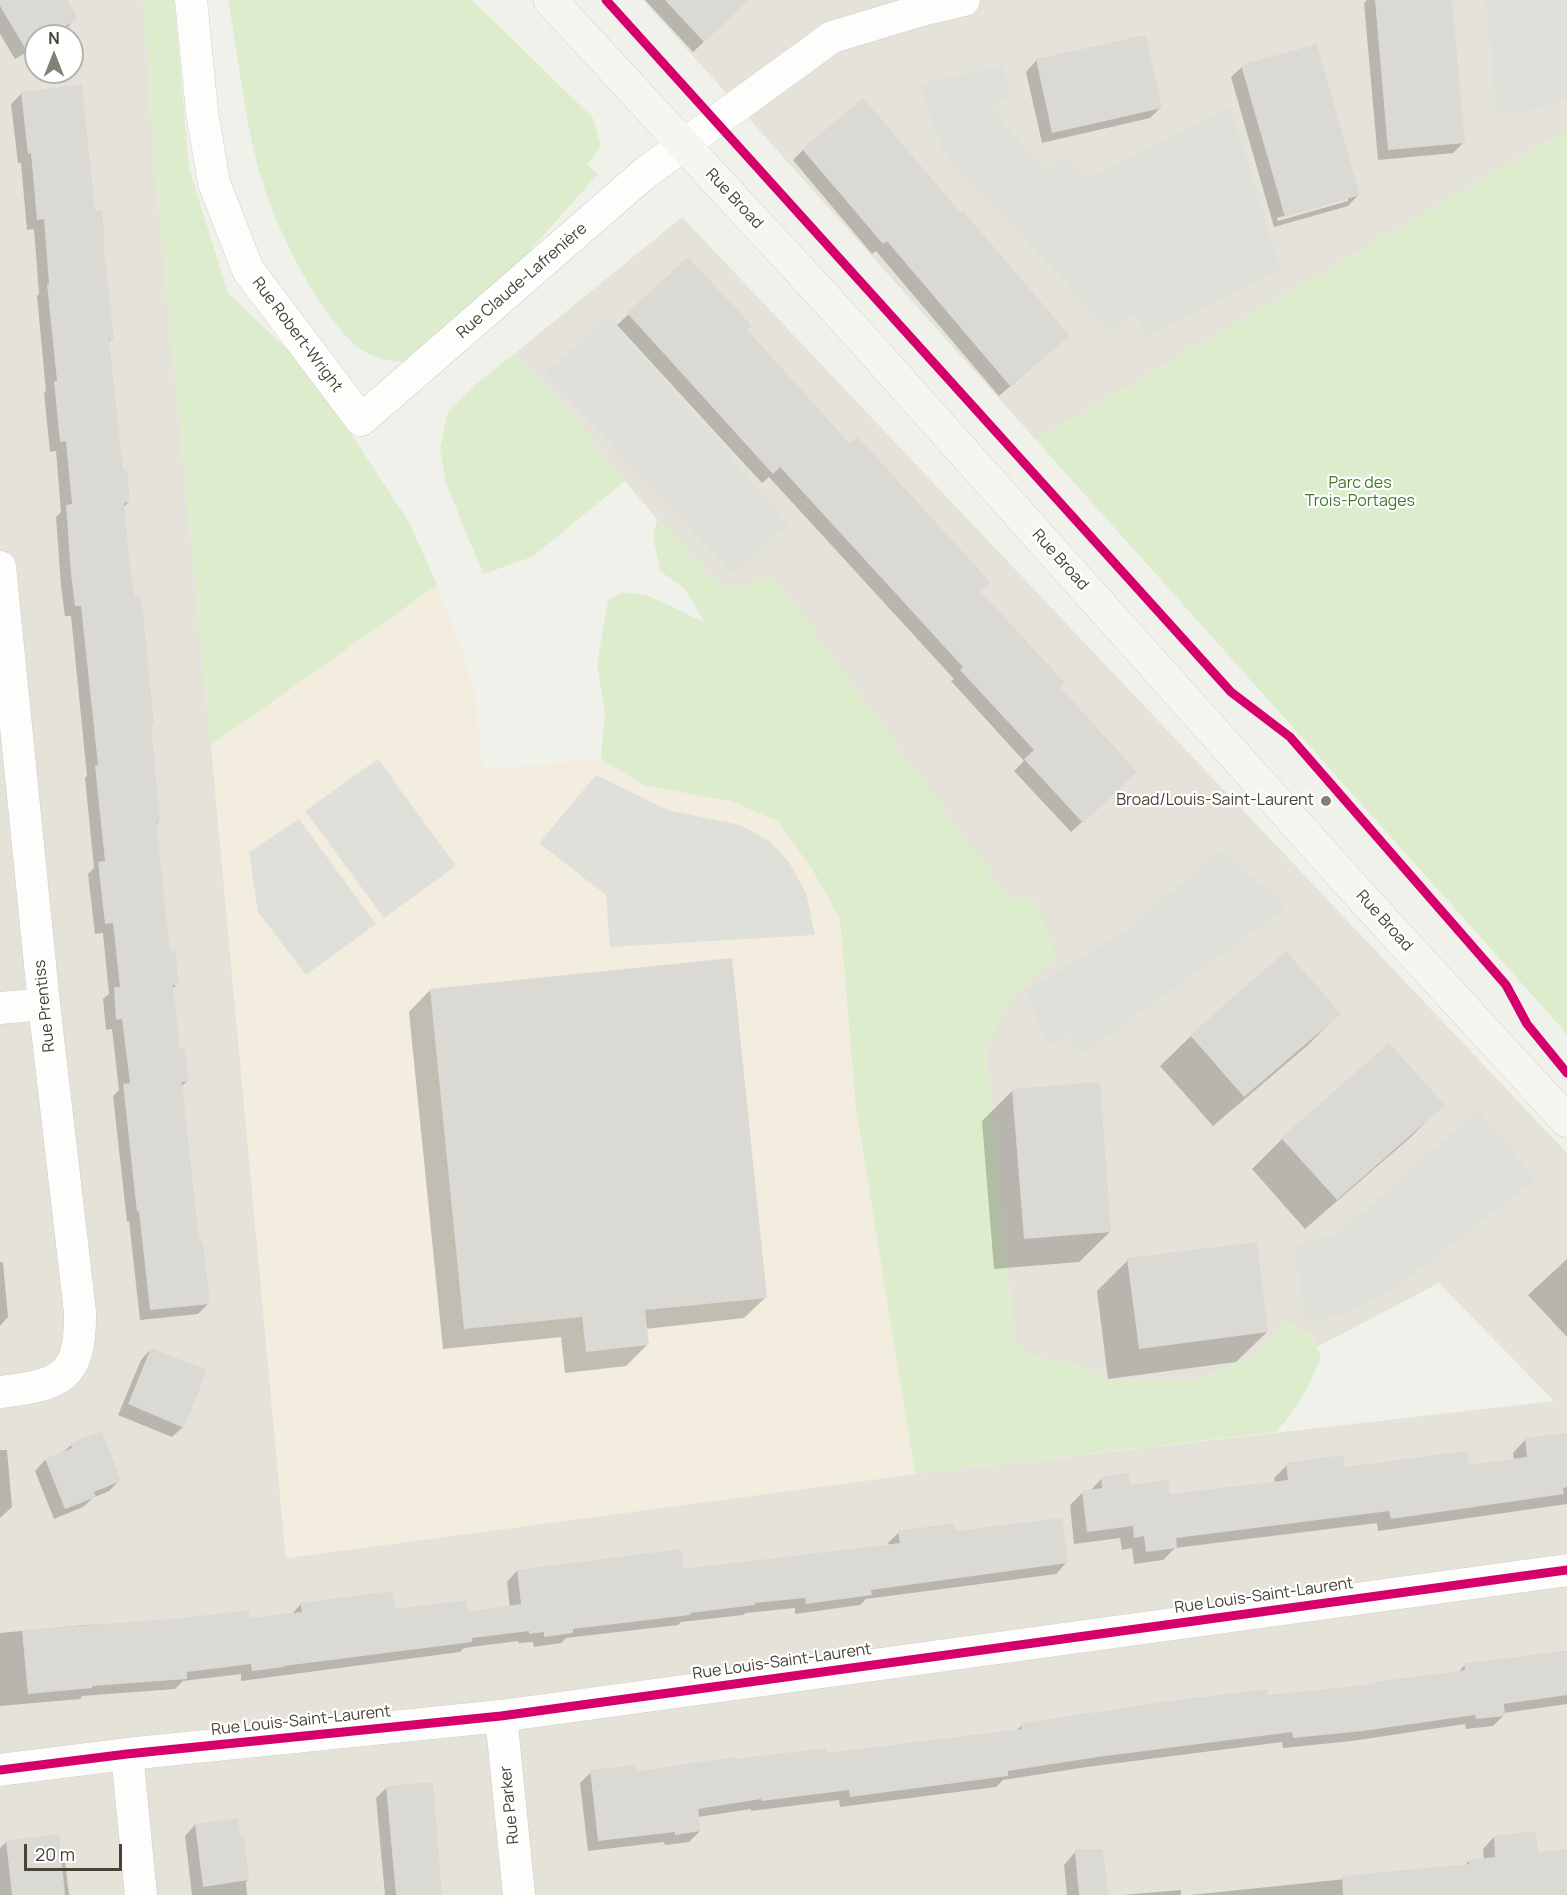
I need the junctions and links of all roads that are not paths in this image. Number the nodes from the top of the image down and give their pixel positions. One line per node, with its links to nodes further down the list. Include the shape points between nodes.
1 (191, 0): 5 (street, Rue Robert-Wright, via 202,112 214,183 248,270)
2 (550, 0): 4 (street, Rue Broad)
3 (964, 0): 4 (street, Rue Claude-Lafrenière, via 832,37)
4 (684, 144): 5 (street, Rue Claude-Lafrenière, via 645,172); 9 (street, Rue Broad)
5 (362, 420)
6 (0, 567): 7 (street, Rue Prentiss)
7 (44, 1004): 8 (street); 10 (street, Rue Prentiss, via 80,1334 77,1356 67,1372 48,1383)
8 (0, 1008)
9 (1567, 1121)
10 (0, 1392)
11 (1567, 1570): 12 (street, Rue Louis-Saint-Laurent)
12 (501, 1716): 13 (street, Rue Louis-Saint-Laurent); 16 (street, Rue Parker)
13 (127, 1754): 14 (street, Rue Louis-Saint-Laurent); 15 (street)
14 (0, 1770)
15 (141, 1895)
16 (519, 1895)

